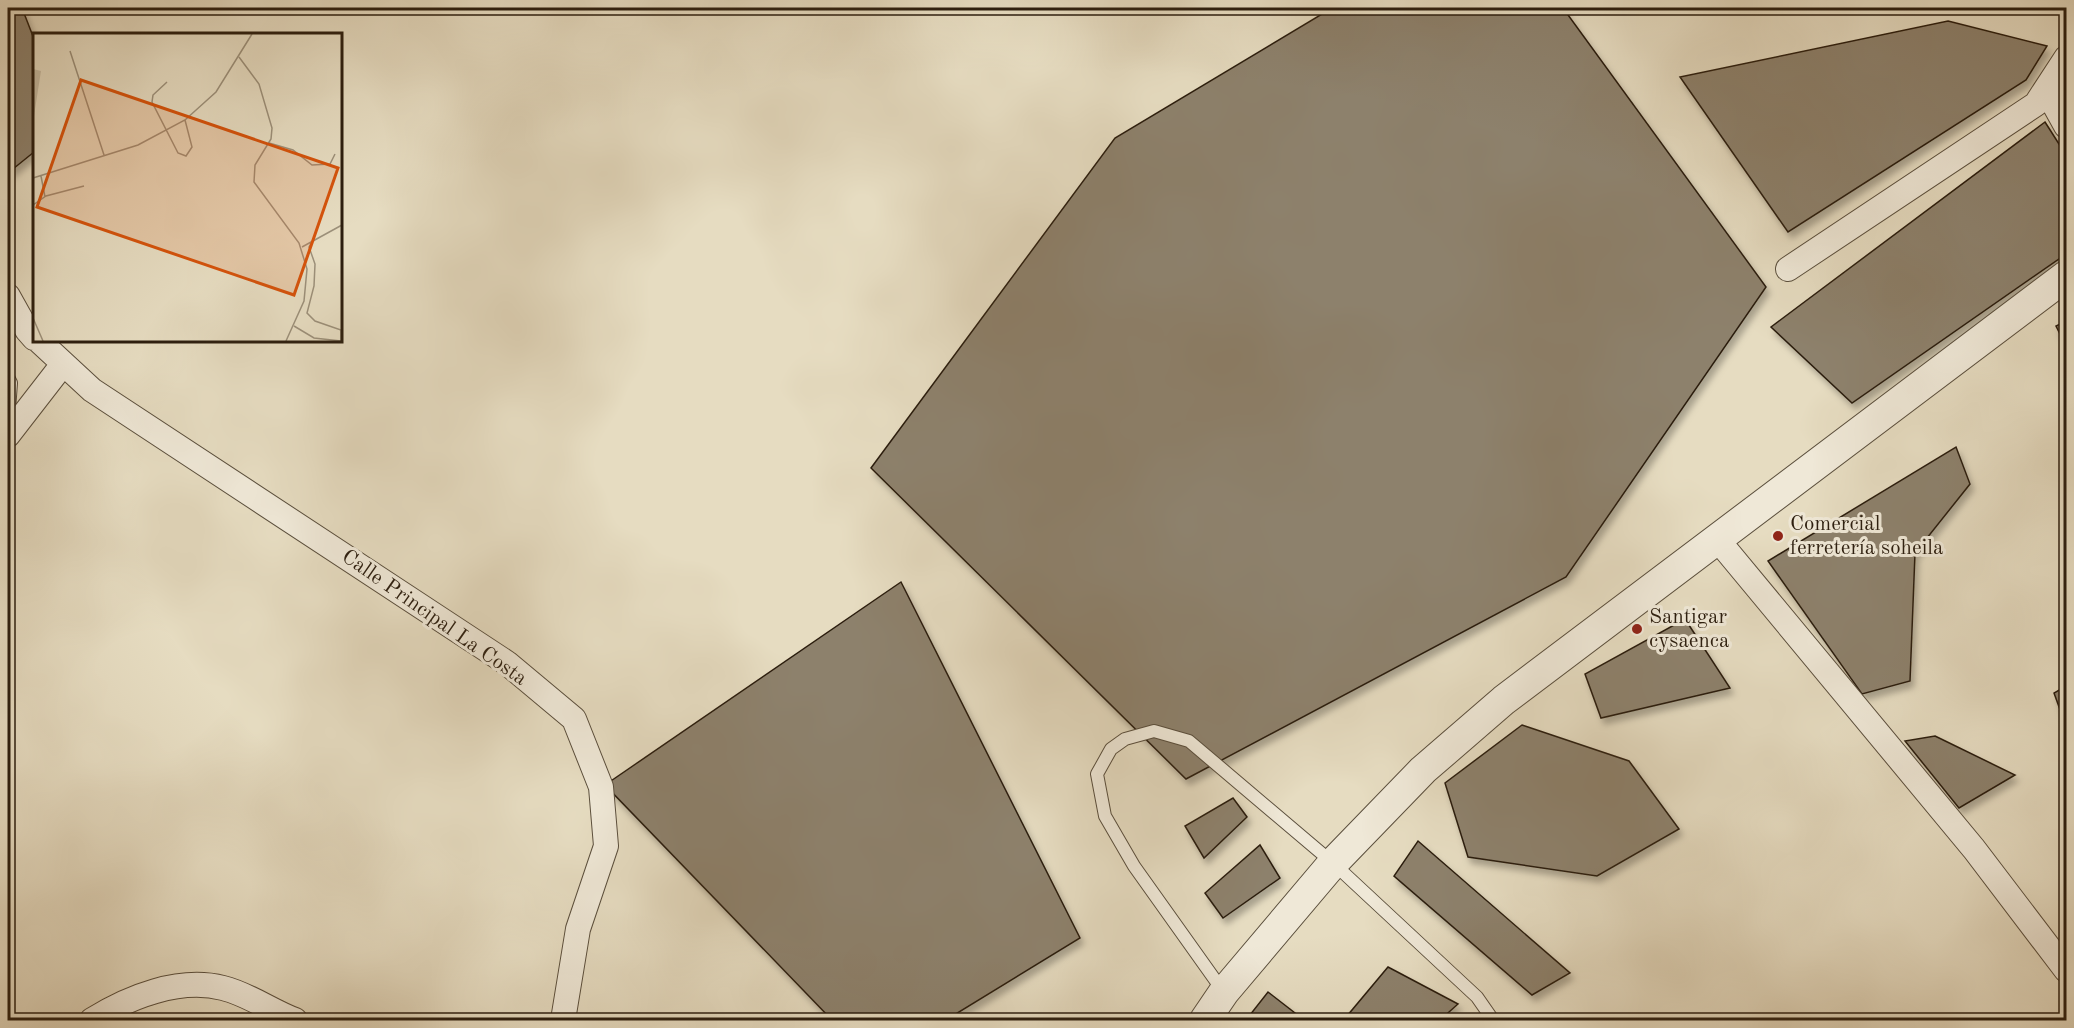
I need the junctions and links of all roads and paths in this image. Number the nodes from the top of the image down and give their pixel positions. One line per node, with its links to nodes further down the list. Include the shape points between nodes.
1 (2067, 58): 2 (street)
2 (2046, 90): 3 (street); 4 (street, via 2037,104)
3 (2067, 126)
4 (1788, 269)
5 (2067, 276): 13 (street)
6 (8, 296): 7 (street, Calle Principal La Costa)
7 (33, 336)
8 (39, 342): 9 (street, Calle Principal La Costa)
9 (63, 364): 12 (street); 19 (street, Calle Principal La Costa, via 92,390 507,663 574,719 602,787 606,846 578,929)
10 (8, 377): 11 (lane)
11 (8, 423)
12 (8, 435)
13 (1717, 539): 14 (street, via 1504,700 1424,770); 15 (street, via 1974,849)
14 (1333, 863): 16 (street); 16 (lane, via 1189,741 1154,731 1125,739 1111,749 1097,774 1105,816 1134,866); 21 (lane, via 1477,997)
15 (2067, 970)
16 (1224, 992): 20 (street)
17 (92, 1020): 18 (street, via 153,992 193,983 224,988)
18 (295, 1020)
19 (563, 1020)
20 (1205, 1020)
21 (1493, 1020)

